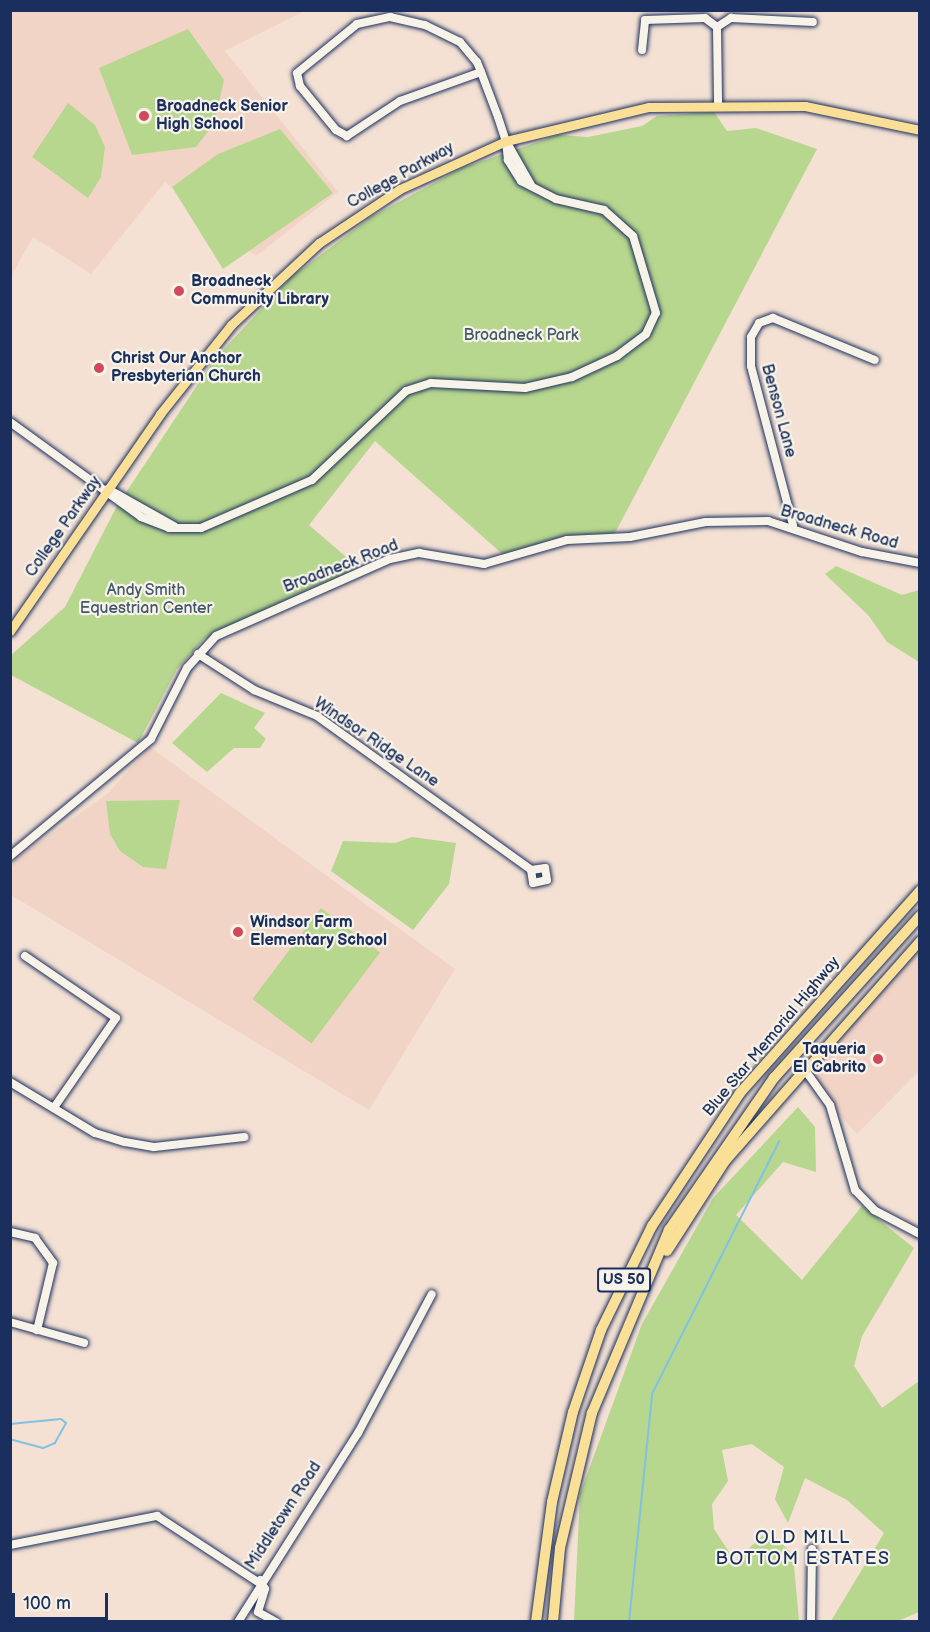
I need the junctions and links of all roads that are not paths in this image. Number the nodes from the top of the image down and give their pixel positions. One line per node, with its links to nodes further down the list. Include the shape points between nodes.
1 (813, 22): 2 (street, via 731,18)
2 (717, 27): 3 (street, via 705,18 645,20); 5 (street)
3 (642, 50)
4 (481, 72): 4 (street, via 400,101 347,136 314,104 297,73 351,26 390,17 425,25 460,42); 7 (street)
5 (718, 102): 6 (main road, College Parkway, via 805,106); 7 (main road, College Parkway, via 609,113)
6 (920, 130)
7 (506, 141): 10 (main road, College Parkway, via 400,189 295,263 214,345); 10 (street, via 513,172 533,188 604,210 628,228 655,297 654,318 646,334 617,356 555,381 490,389 431,383 406,391 305,484 221,523 179,527)
8 (875, 360): 11 (street, Benson Lane, via 773,318 759,322 751,338 751,366)
9 (12, 427): 10 (street)
10 (108, 489): 13 (main road, College Parkway)
11 (793, 525): 12 (street, Broadneck Road, via 862,552); 14 (street, Broadneck Road, via 706,522 630,537 567,540 484,564 427,554 398,557 271,608 216,636)
12 (920, 563)
13 (10, 631)
14 (198, 654): 15 (street, Broadneck Road, via 152,739); 16 (street, Windsor Ridge Lane, via 254,690 317,716)
15 (10, 856)
16 (531, 870)
17 (920, 891): 37 (highway, Blue Star Memorial Highway / US 50, via 740,1093 651,1226 601,1330 573,1412 540,1573)
18 (920, 915): 27 (highway, Blue Star Memorial Highway / US 50, via 745,1115 689,1196)
19 (920, 940): 21 (main road)
20 (25, 956): 23 (street, via 116,1018)
21 (805, 1070): 26 (street, via 830,1105 855,1190 874,1210); 27 (highway, via 706,1187)
22 (10, 1082): 23 (street)
23 (55, 1106): 24 (street, via 95,1133 154,1147)
24 (244, 1137)
25 (10, 1232): 30 (street, via 35,1238 53,1263)
26 (920, 1234)
27 (640, 1292): 38 (highway, Blue Star Memorial Highway / US 50, via 602,1383 574,1480)
28 (432, 1294): 34 (street, Middletown Road, via 358,1433)
29 (10, 1322): 30 (street)
30 (38, 1330): 31 (street)
31 (84, 1343)
32 (10, 1545): 34 (street, Middletown Road, via 157,1516)
33 (812, 1549): 39 (street)
34 (259, 1581): 35 (street); 36 (street, via 265,1589 258,1612)
35 (238, 1622)
36 (276, 1622)
37 (536, 1622)
38 (553, 1622)
39 (811, 1622)

